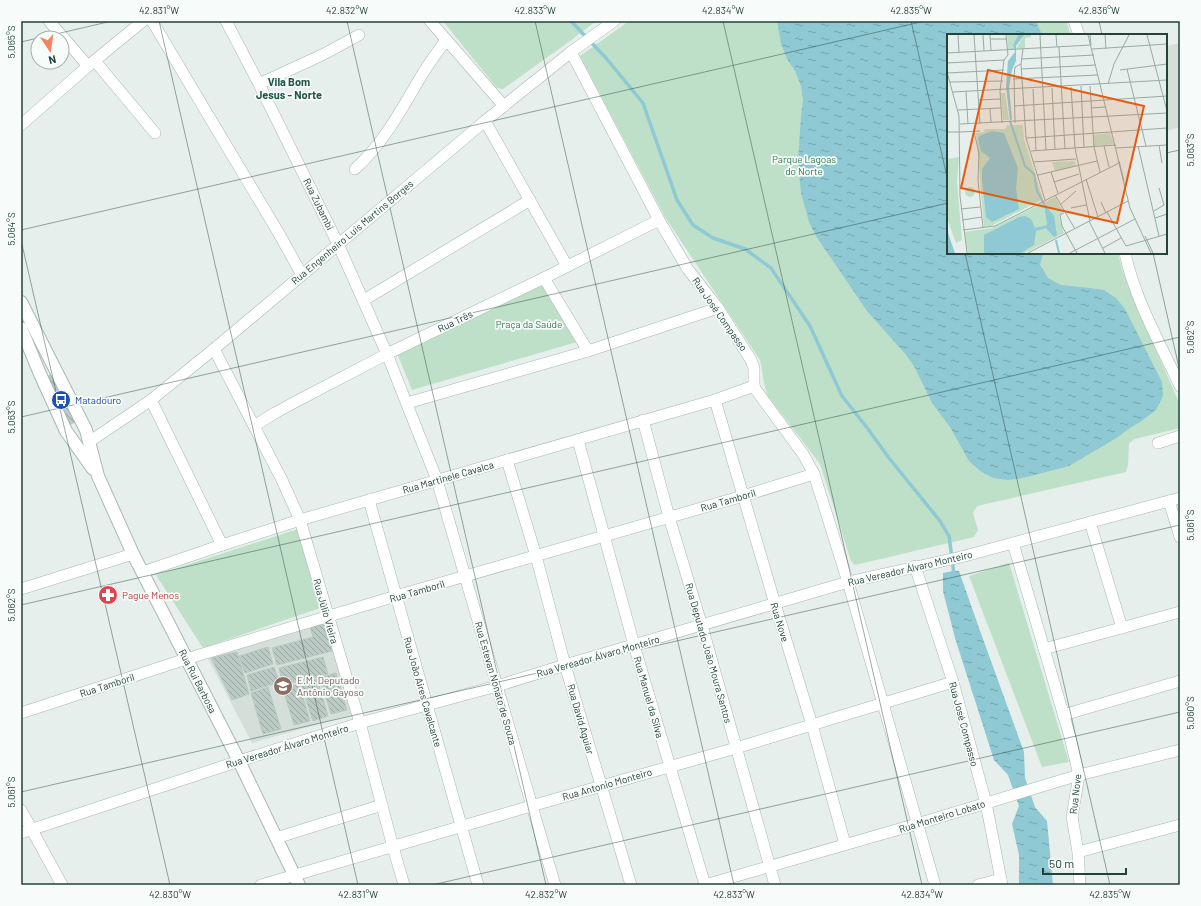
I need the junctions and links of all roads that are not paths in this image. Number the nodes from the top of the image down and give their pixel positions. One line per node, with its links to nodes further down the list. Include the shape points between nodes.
1 (49, 21): 12 (street)
2 (143, 21): 12 (street)
3 (152, 21): 24 (street)
4 (226, 21): 13 (street, Rua Zubambi)
5 (430, 21): 10 (street)
6 (614, 21): 11 (street, Rua Engenheiro Luis Martins Borges)
7 (1074, 21): 8 (street)
8 (1079, 34)
9 (359, 35): 13 (street)
10 (446, 40): 14 (street); 18 (street, via 373,151)
11 (575, 50): 14 (street, Rua Engenheiro Luis Martins Borges); 20 (street, Rua José Compasso)
12 (92, 64): 16 (street); 17 (street)
13 (259, 84): 21 (street, Rua Zubambi)
14 (504, 106): 15 (street, Rua Engenheiro Luis Martins Borges)
15 (485, 121): 19 (street); 21 (street, Rua Engenheiro Luis Martins Borges)
16 (21, 125)
17 (155, 133)
18 (355, 168)
19 (530, 200): 23 (street); 26 (street)
20 (659, 220): 23 (street, Rua Três); 28 (street, Rua José Compasso, via 687,268)
21 (338, 244): 24 (street, Rua Engenheiro Luis Martins Borges); 26 (street, Rua Zubambi)
22 (1126, 254): 34 (street, via 1132,279 1144,309)
23 (567, 266): 25 (street, Rua Três)
24 (302, 275): 30 (street, Rua Engenheiro Luis Martins Borges)
25 (544, 278): 31 (street); 32 (street, Rua Três)
26 (364, 300): 32 (street, Rua Zubambi)
27 (21, 302): 42 (street, Rua Rui Barbosa, via 86,430)
28 (718, 308): 31 (street); 33 (street, Rua José Compasso, via 751,360 754,368)
29 (21, 328): 46 (street, Rua Rui Barbosa, via 66,431)
30 (214, 349): 35 (street, Rua Engenheiro Luis Martins Borges); 39 (street, Rua Júlio Vieira)
31 (588, 351): 37 (street)
32 (387, 354): 37 (street, Rua Zubambi); 39 (street, Rua Três)
33 (754, 386): 36 (street, Rua Martinele Cavalca); 45 (street, via 803,454)
34 (1180, 386)
35 (151, 400): 42 (street, Rua Engenheiro Luis Martins Borges); 57 (street)
36 (715, 400): 38 (street, Rua Martinele Cavalca); 48 (street, Rua Nove)
37 (407, 403): 47 (street, Rua Zubambi)
38 (642, 420): 41 (street, Rua Martinele Cavalca); 51 (street, Rua Deputado João Moura Santos)
39 (254, 426): 52 (street, Rua Júlio Vieira)
40 (1180, 436): 43 (street)
41 (578, 440): 44 (street, Rua Martinele Cavalca); 54 (street, Rua Manuel da Silva)
42 (89, 442): 46 (street, Rua Rui Barbosa)
43 (1158, 443)
44 (507, 460): 47 (street, Rua Martinele Cavalca); 59 (street, Rua David Aguiar)
45 (814, 474): 48 (street, Rua Tamboril); 63 (street)
46 (98, 476): 58 (street, Rua Rui Barbosa)
47 (437, 480): 50 (street, Rua Martinele Cavalca); 62 (street, Rua Estevan Nonato de Souza)
48 (743, 496): 51 (street, Rua Tamboril); 66 (street, Rua Nove)
49 (1175, 499): 53 (street, Rua Vereador Álvaro Monteiro); 55 (street)
50 (369, 500): 52 (street, Rua Martinele Cavalca); 65 (street, Rua João Aires Cavalcante)
51 (669, 517): 54 (street, Rua Tamboril); 69 (street, Rua Deputado João Moura Santos)
52 (300, 520): 57 (street, Rua Martinele Cavalca); 68 (street, Rua Júlio Vieira)
53 (1090, 522): 56 (street, Rua Vereador Álvaro Monteiro); 70 (street)
54 (604, 536): 59 (street, Rua Tamboril); 71 (street, Rua Manuel da Silva)
55 (1180, 537)
56 (1013, 543): 60 (street, Rua Vereador Álvaro Monteiro); 72 (street, Rua Nove)
57 (222, 545): 61 (street, Rua Martinele Cavalca)
58 (132, 554): 61 (street, Rua Rui Barbosa); 64 (street)
59 (536, 556): 62 (street, Rua Tamboril); 74 (street, Rua David Aguiar)
60 (915, 566): 63 (street, Rua Vereador Álvaro Monteiro); 76 (street, Rua José Compasso)
61 (143, 572): 73 (street, Rua Rui Barbosa)
62 (465, 577): 65 (street, Rua Tamboril); 77 (street, Rua Estevan Nonato de Souza)
63 (848, 582): 66 (street, Rua Vereador Álvaro Monteiro); 78 (street)
64 (21, 589)
65 (396, 596): 68 (street, Rua Tamboril); 79 (street, Rua João Aires Cavalcante)
66 (775, 604): 69 (street, Rua Vereador Álvaro Monteiro); 83 (street, Rua Nove)
67 (1180, 612): 70 (street)
68 (328, 617): 73 (street, Rua Tamboril); 82 (street, Rua Júlio Vieira)
69 (702, 626): 71 (street, Rua Vereador Álvaro Monteiro); 84 (street, Rua Deputado João Moura Santos)
70 (1122, 628): 72 (street)
71 (634, 645): 74 (street, Rua Vereador Álvaro Monteiro); 87 (street, Rua Manuel da Silva)
72 (1044, 649): 81 (street, Rua Nove)
73 (186, 659): 80 (street, Rua Tamboril); 86 (street, Rua Rui Barbosa)
74 (565, 665): 77 (street, Rua Vereador Álvaro Monteiro); 89 (street, Rua David Aguiar)
75 (1180, 681): 81 (street)
76 (953, 682): 78 (street, Rua Antonio Monteiro); 90 (street, Rua José Compasso)
77 (497, 686): 79 (street, Rua Vereador Álvaro Monteiro); 92 (street, Rua Estevan Nonato de Souza)
78 (882, 704): 83 (street, Rua Antonio Monteiro); 94 (street)
79 (426, 706): 82 (street, Rua Vereador Álvaro Monteiro); 96 (street, Rua João Aires Cavalcante)
80 (21, 712)
81 (1063, 715): 88 (street, Rua Nove)
82 (360, 723): 86 (street, Rua Vereador Álvaro Monteiro); 91 (street, Rua Júlio Vieira)
83 (812, 725): 84 (street, Rua Antonio Monteiro); 100 (street, Rua Nove)
84 (736, 748): 87 (street, Rua Antonio Monteiro); 103 (street, Rua Deputado João Moura Santos)
85 (1180, 750): 88 (street, Rua Monteiro Lobato)
86 (239, 761): 97 (street, Rua Vereador Álvaro Monteiro); 99 (street, Rua Rui Barbosa)
87 (670, 766): 89 (street, Rua Antonio Monteiro); 112 (street, Rua Manuel da Silva)
88 (1079, 776): 90 (street, Rua Monteiro Lobato); 102 (street, Rua Nove, via 1072,817)
89 (600, 786): 92 (street, Rua Antonio Monteiro); 111 (street, Rua David Aguiar)
90 (986, 804): 94 (street, Rua Monteiro Lobato); 105 (street, Rua José Compasso)
91 (382, 805): 99 (street); 101 (street, Rua Júlio Vieira)
92 (531, 806): 96 (street, Rua Antonio Monteiro); 110 (street, Rua Estevan Nonato de Souza)
93 (21, 810): 97 (street)
94 (917, 824): 100 (street, Rua Monteiro Lobato); 114 (street)
95 (1180, 825): 102 (street)
96 (460, 827): 101 (street, Rua Antonio Monteiro); 109 (street, Rua João Aires Cavalcante)
97 (32, 829): 98 (street, Rua Vereador Álvaro Monteiro); 106 (street)
98 (21, 833)
99 (276, 838): 104 (street, Rua Rui Barbosa)
100 (845, 844): 103 (street, Rua Monteiro Lobato)
101 (393, 847): 104 (street, Rua Antonio Monteiro); 108 (street, Rua Júlio Vieira)
102 (1078, 852): 116 (street, Rua Nove)
103 (770, 866): 112 (street, Rua Monteiro Lobato); 113 (street, Rua Deputado João Moura Santos)
104 (296, 880): 107 (street, Rua Antonio Monteiro)
105 (1002, 882): 115 (street)
106 (62, 885)
107 (261, 885)
108 (404, 885)
109 (478, 885)
110 (555, 885)
111 (631, 885)
112 (705, 885)
113 (775, 885)
114 (935, 885)
115 (978, 885)
116 (1080, 885)

